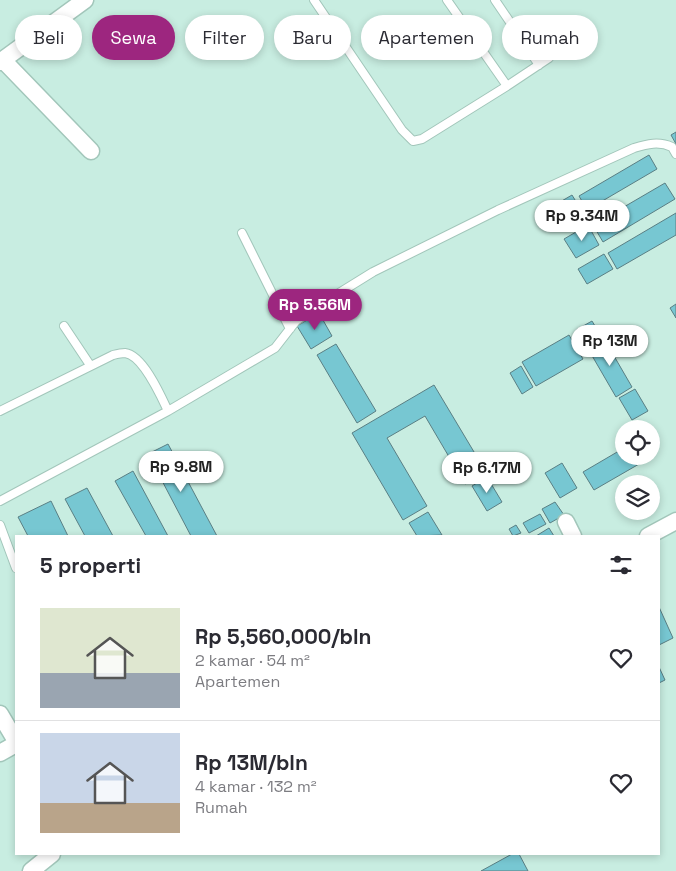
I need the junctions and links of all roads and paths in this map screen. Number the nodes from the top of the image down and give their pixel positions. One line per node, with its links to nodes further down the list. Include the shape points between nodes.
1 (85, 0): 6 (street)
2 (314, 0): 8 (lane, via 412,141 422,139)
3 (447, 0): 8 (lane)
4 (495, 0): 7 (lane)
5 (546, 60): 7 (lane)
6 (2, 61): 9 (street)
7 (539, 65): 8 (lane)
8 (507, 86)
9 (91, 151)
10 (676, 154): 13 (lane, via 672,147 659,143 634,148 373,272 296,321)
11 (242, 233): 13 (lane)
12 (64, 326): 14 (lane)
13 (290, 329): 16 (lane, via 275,348)
14 (90, 365): 15 (lane); 16 (lane, via 127,353 140,362)
15 (0, 410)
16 (168, 410): 17 (lane)
17 (0, 502)
18 (676, 521): 20 (street)
19 (0, 525): 21 (lane)
20 (650, 535)
21 (15, 565)
22 (0, 714): 23 (street)
23 (15, 740)
24 (15, 743): 25 (street)
25 (0, 753)
26 (51, 855): 27 (street)
27 (31, 871)

